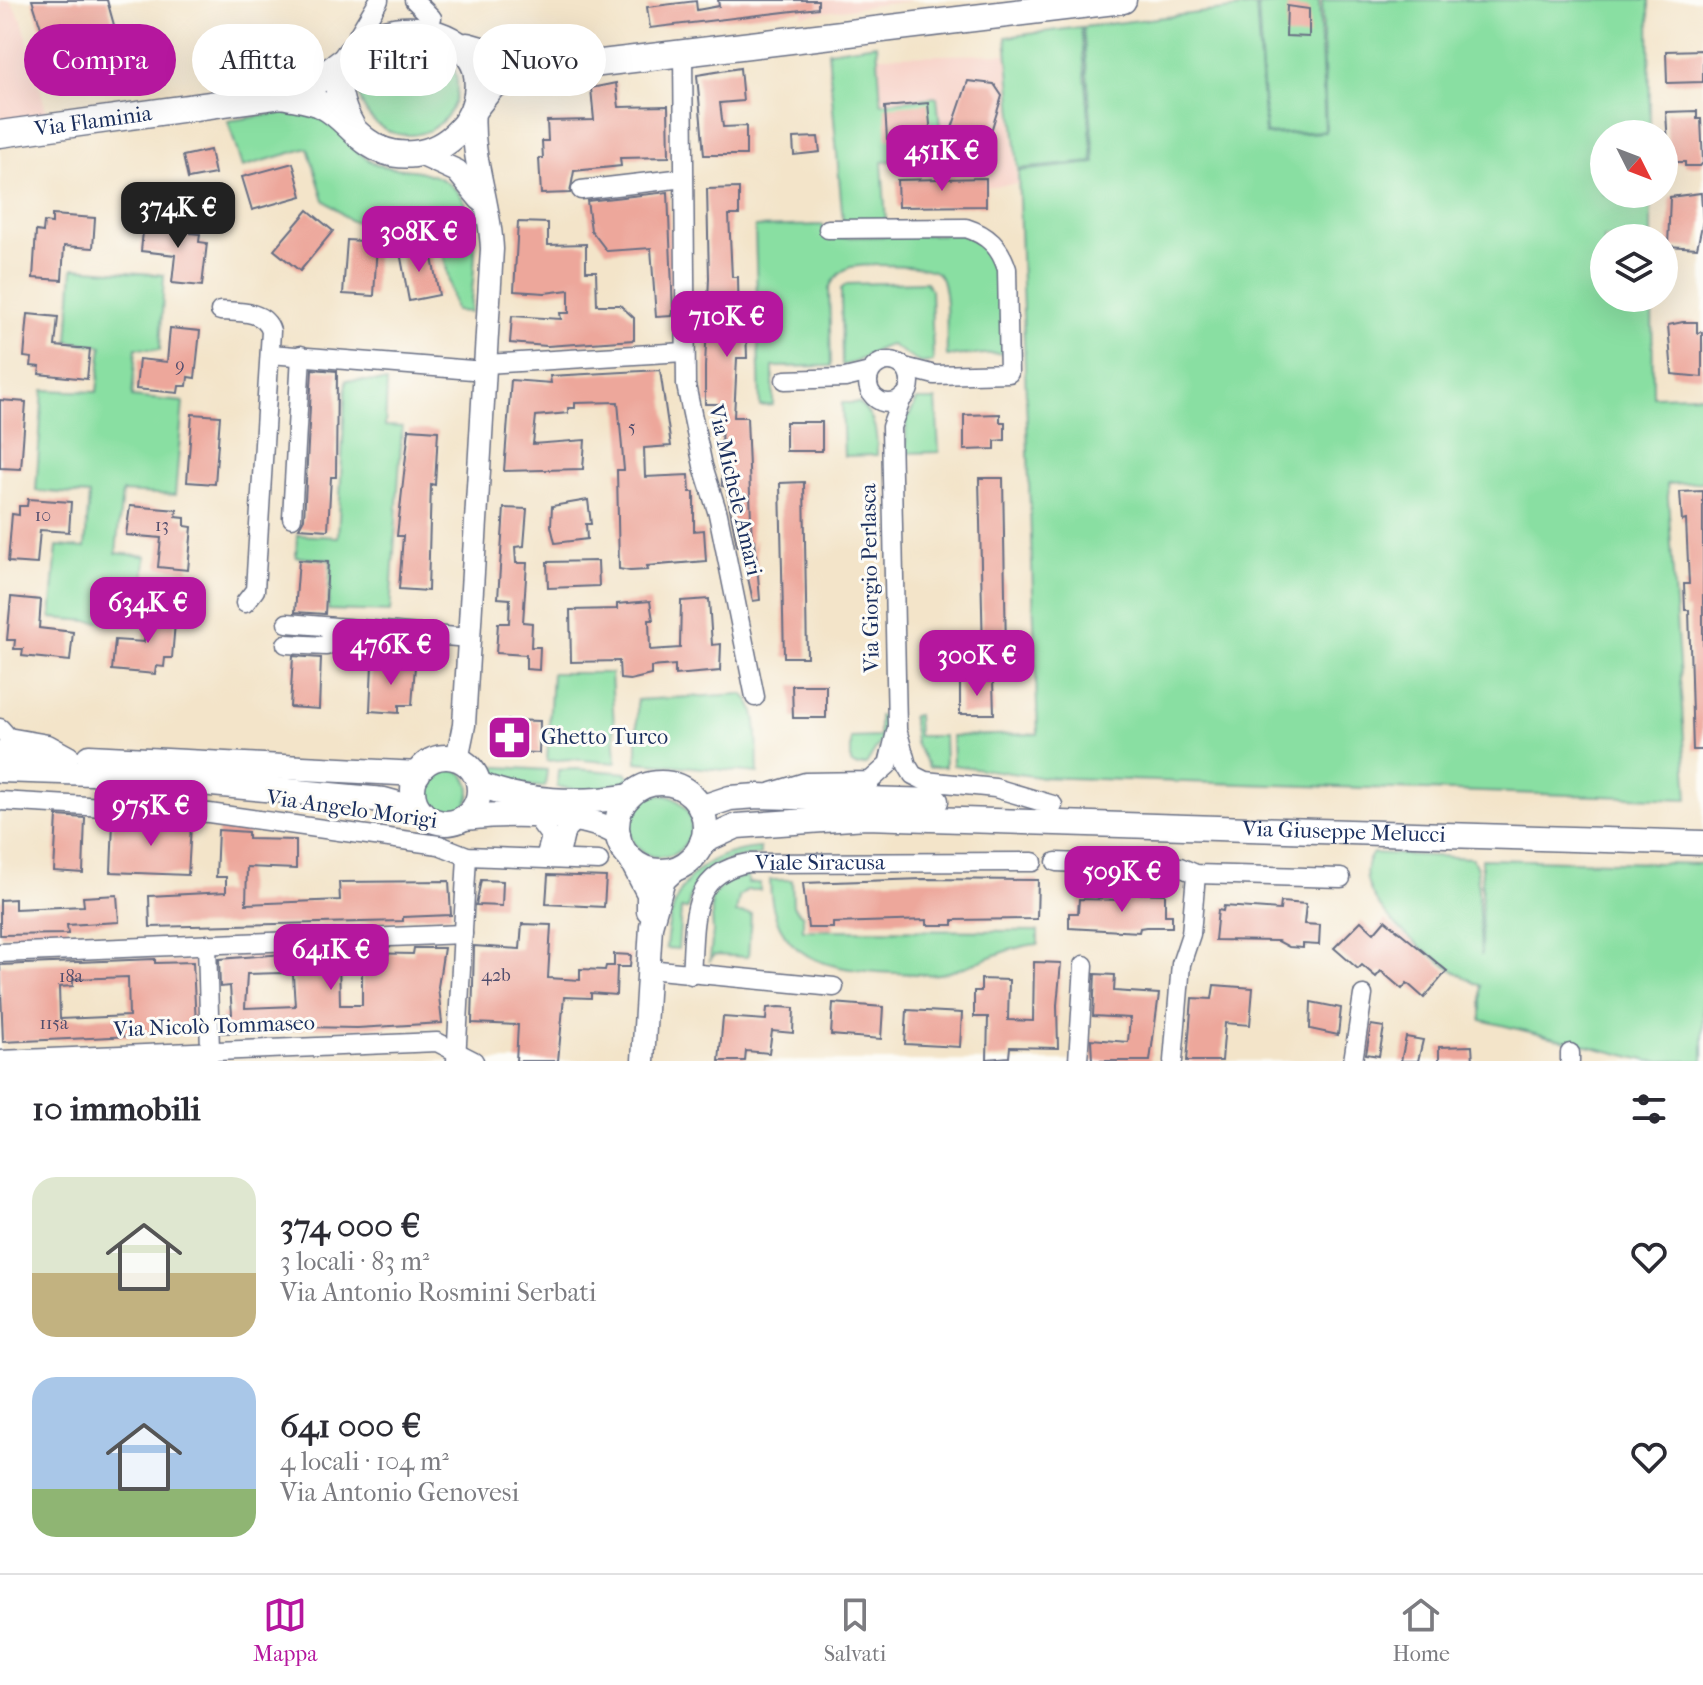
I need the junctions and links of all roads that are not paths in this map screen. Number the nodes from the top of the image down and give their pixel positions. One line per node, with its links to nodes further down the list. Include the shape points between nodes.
1 (379, 0): 5 (street)
2 (1006, 0): 7 (main road, via 565,51 502,56)
3 (1123, 0): 8 (main road)
4 (423, 9): 6 (main road); 7 (main road)
5 (365, 24)
6 (374, 24)
7 (467, 46): 12 (main road, via 478,76)
8 (683, 53): 12 (main road, via 518,73 492,86); 16 (street, Via Michele Amari)
9 (340, 74): 13 (main road, via 338,95)
10 (275, 96): 14 (main road, Via Flaminia)
11 (286, 96): 13 (main road, Via Flaminia, via 323,105)
12 (474, 109): 15 (main road, via 452,139); 18 (street, via 474,157)
13 (352, 127): 15 (main road, via 378,149)
14 (0, 134)
15 (420, 154): 18 (street, via 457,171)
16 (684, 178): 17 (street); 21 (street, Via Michele Amari)
17 (581, 190)
18 (485, 206): 25 (street, via 492,249)
19 (828, 229): 26 (street, via 966,228 995,244 1007,269 1009,373)
20 (220, 311): 22 (street, via 263,318 271,331)
21 (684, 352): 25 (street); 37 (street, Via Michele Amari, via 694,426 718,514)
22 (270, 354): 23 (street); 32 (street, via 255,590)
23 (301, 355): 25 (street); 31 (street)
24 (904, 367): 26 (street); 28 (street, via 888,361); 29 (street, via 909,376)
25 (485, 368): 35 (street)
26 (935, 375): 29 (street)
27 (785, 380): 28 (street, via 845,378)
28 (872, 387): 29 (street, via 887,403); 30 (street, Via Giorgio Perlasca)
29 (905, 393): 30 (street, Via Giorgio Perlasca)
30 (891, 427): 39 (street, Via Giorgio Perlasca)
31 (292, 518)
32 (245, 603)
33 (287, 623): 34 (street)
34 (338, 629): 35 (street); 36 (street, via 326,646)
35 (469, 638): 42 (street)
36 (286, 644)
37 (755, 697)
38 (0, 728): 41 (street, via 8,737 48,744)
39 (897, 728): 47 (street, Via Giorgio Perlasca, via 888,765 870,781 805,782); 49 (street, Via Giorgio Perlasca, via 907,765 925,781 995,788)
40 (0, 753): 41 (main road)
41 (70, 756): 44 (main road)
42 (457, 759): 44 (main road, via 431,761); 45 (main road)
43 (0, 770): 51 (main road, via 92,773 384,800)
44 (418, 774): 51 (main road, via 413,792)
45 (479, 784): 46 (main road, via 515,796); 53 (main road, via 478,799)
46 (630, 796): 50 (main road, via 664,783 681,788); 58 (main road, via 618,818)
47 (758, 796): 49 (main road, Via Giuseppe Melucci); 50 (main road, Via Giuseppe Melucci)
48 (0, 801): 59 (street, Via Angelo Morigi, via 209,813 444,846)
49 (1053, 805): 55 (main road, Via Giuseppe Melucci)
50 (700, 808): 56 (main road)
51 (420, 810): 53 (main road, via 440,823)
52 (536, 817): 53 (main road); 54 (main road); 60 (street, via 551,837)
53 (464, 818)
54 (576, 820): 58 (main road, via 605,826); 60 (street)
55 (1703, 827)
56 (702, 842): 57 (main road, Via Giuseppe Melucci, via 737,826 866,817); 64 (main road)
57 (1703, 843)
58 (622, 844): 64 (main road, via 650,869); 67 (street, via 648,894)
59 (467, 856): 60 (street, Via Angelo Morigi); 68 (street)
60 (552, 858): 61 (street, Via Angelo Morigi)
61 (599, 861)
62 (1033, 862): 73 (street, Viale Siracusa, via 731,866 708,881 699,898)
63 (1056, 862): 65 (street, via 1180,867)
64 (677, 868): 67 (street, via 664,880)
65 (1196, 874): 66 (street); 82 (street)
66 (1341, 878)
67 (651, 926): 72 (street)
68 (463, 934): 69 (street); 78 (street)
69 (207, 944): 70 (street); 76 (street)
70 (0, 953)
71 (1084, 965): 81 (street)
72 (648, 969): 73 (street); 80 (street)
73 (691, 975): 74 (street)
74 (834, 987)
75 (1363, 995): 83 (street)
76 (210, 1050): 77 (street, Via Nicolò Tommaseo); 79 (street, Via Nicolò Tommaseo)
77 (242, 1055): 78 (street, Via Nicolò Tommaseo, via 437,1042)
78 (462, 1058)
79 (0, 1060)
80 (643, 1061)
81 (1078, 1061)
82 (1173, 1061)
83 (1353, 1061)

